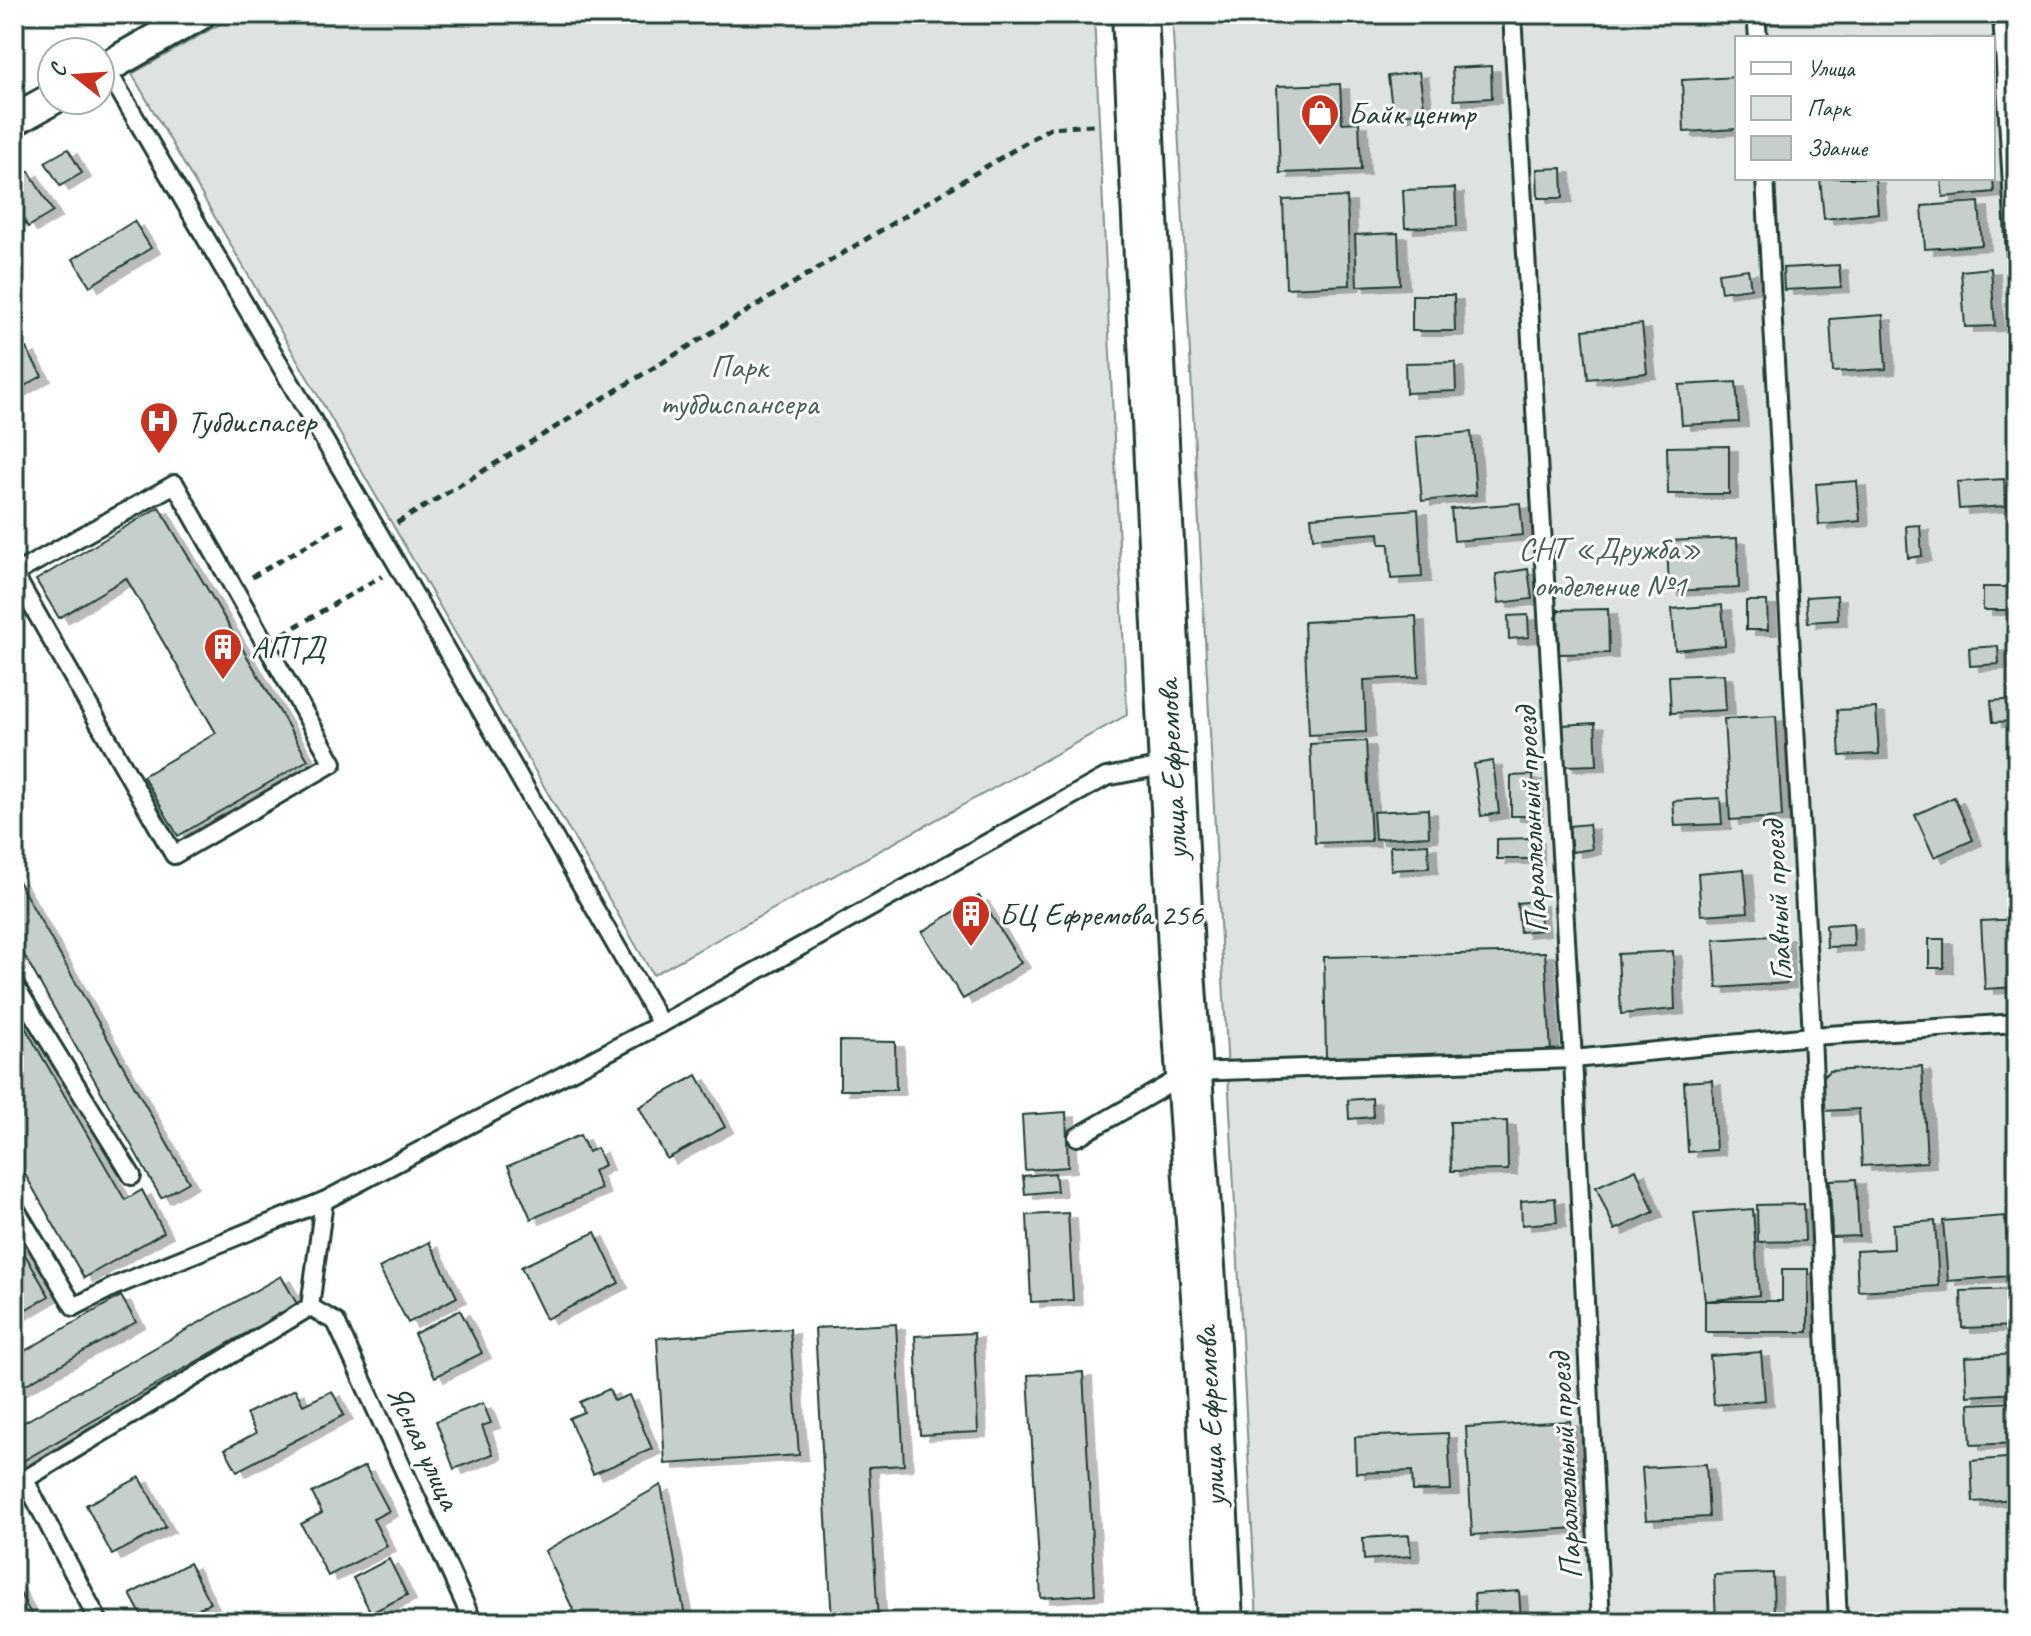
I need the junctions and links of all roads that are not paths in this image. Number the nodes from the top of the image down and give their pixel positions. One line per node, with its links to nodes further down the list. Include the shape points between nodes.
1 (200, 14): 7 (street)
2 (1135, 14): 14 (main road, улица Ефремова)
3 (1512, 14): 19 (lane, Параллельный проезд)
4 (1756, 14): 6 (lane)
5 (2002, 14): 12 (lane)
6 (1758, 36)
7 (116, 62)
8 (116, 92): 17 (lane, via 379,533)
9 (36, 108): 10 (street)
10 (14, 120)
11 (1765, 180): 18 (lane, Главный проезд)
12 (2017, 272)
13 (14, 574): 13 (lane, via 174,855 333,763 175,484)
14 (1172, 764): 17 (lane, via 1106,777); 20 (main road, улица Ефремова)
15 (14, 984): 22 (lane)
16 (2017, 1023): 18 (lane)
17 (661, 1024): 23 (lane)
18 (1812, 1036): 19 (lane); 31 (lane, Главный проезд)
19 (1573, 1059): 20 (lane); 30 (lane, Параллельный проезд)
20 (1190, 1072): 21 (lane); 29 (main road, улица Ефремова)
21 (1077, 1137)
22 (132, 1176)
23 (324, 1201): 24 (lane, via 74,1307); 25 (lane)
24 (14, 1206)
25 (310, 1307): 26 (lane); 28 (lane, Ясная улица, via 336,1322)
26 (20, 1483): 27 (lane)
27 (99, 1622)
28 (473, 1622)
29 (1220, 1622)
30 (1601, 1622)
31 (1838, 1622)

